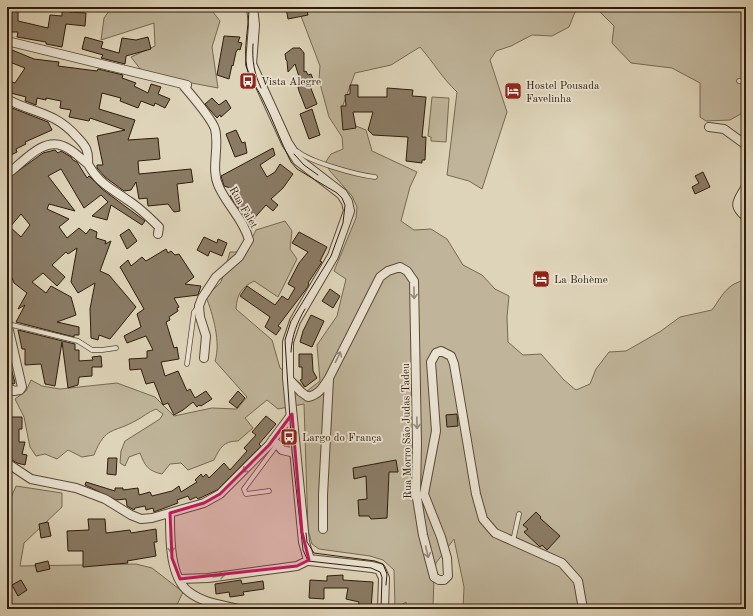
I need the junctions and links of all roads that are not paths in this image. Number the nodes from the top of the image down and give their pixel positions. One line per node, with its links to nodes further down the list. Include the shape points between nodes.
1 (252, 7): 7 (street, via 254,25 251,64)
2 (7, 41): 15 (street, Rua Falet, via 185,85 215,130 214,168 218,186 249,240 239,257 216,277)
3 (739, 81): 4 (lane)
4 (746, 81)
5 (7, 99): 9 (street, via 51,116 69,127 86,147 89,154)
6 (709, 127): 8 (street, via 724,130)
7 (287, 143): 11 (lane, via 308,158 362,176); 20 (street, via 298,160 342,194 349,211 332,256 290,332)
8 (746, 145)
9 (88, 164): 10 (street, via 64,146 56,144 37,150); 14 (street, via 103,185 151,218 159,228)
10 (7, 174)
11 (375, 177)
12 (746, 186): 13 (street, via 736,204)
13 (746, 217)
14 (158, 234)
15 (199, 306): 18 (street, via 206,336); 19 (lane, via 194,312)
16 (8, 323): 17 (lane, via 78,342 92,350); 22 (street, via 22,387 17,391)
17 (116, 348)
18 (204, 358)
19 (187, 364)
20 (288, 378): 21 (street, Rua Morro São Judas Tadeu, via 308,397 320,392); 23 (street)
21 (329, 378): 30 (street); 31 (street, Rua Morro São Judas Tadeu, one-way to 31, via 380,277 400,267 407,271 414,281 416,492 432,573 439,580 444,580 448,576 447,558 441,537 424,494 436,431 431,362 436,353 441,351 451,356 454,364 478,508 483,519 495,533)
22 (7, 388)
23 (292, 414): 24 (street); 25 (street)
24 (274, 443): 25 (street, via 285,452); 27 (lane, via 244,489 246,494); 28 (street, one-way to 28, via 220,494 204,503)
25 (295, 453): 32 (street, via 304,542)
26 (7, 463): 28 (street, via 30,479 76,488 98,496 141,519)
27 (269, 491)
28 (170, 513): 33 (street, one-way to 33, via 172,558)
29 (519, 514): 31 (lane)
30 (323, 529)
31 (513, 541): 36 (street, Rua Morro São Judas Tadeu, via 562,563 578,581)
32 (310, 560): 33 (street, one-way to 32, via 208,578 297,566); 35 (street, via 380,569 384,578)
33 (180, 579): 34 (street, via 195,596)
34 (239, 609)
35 (382, 609)
36 (583, 609)

